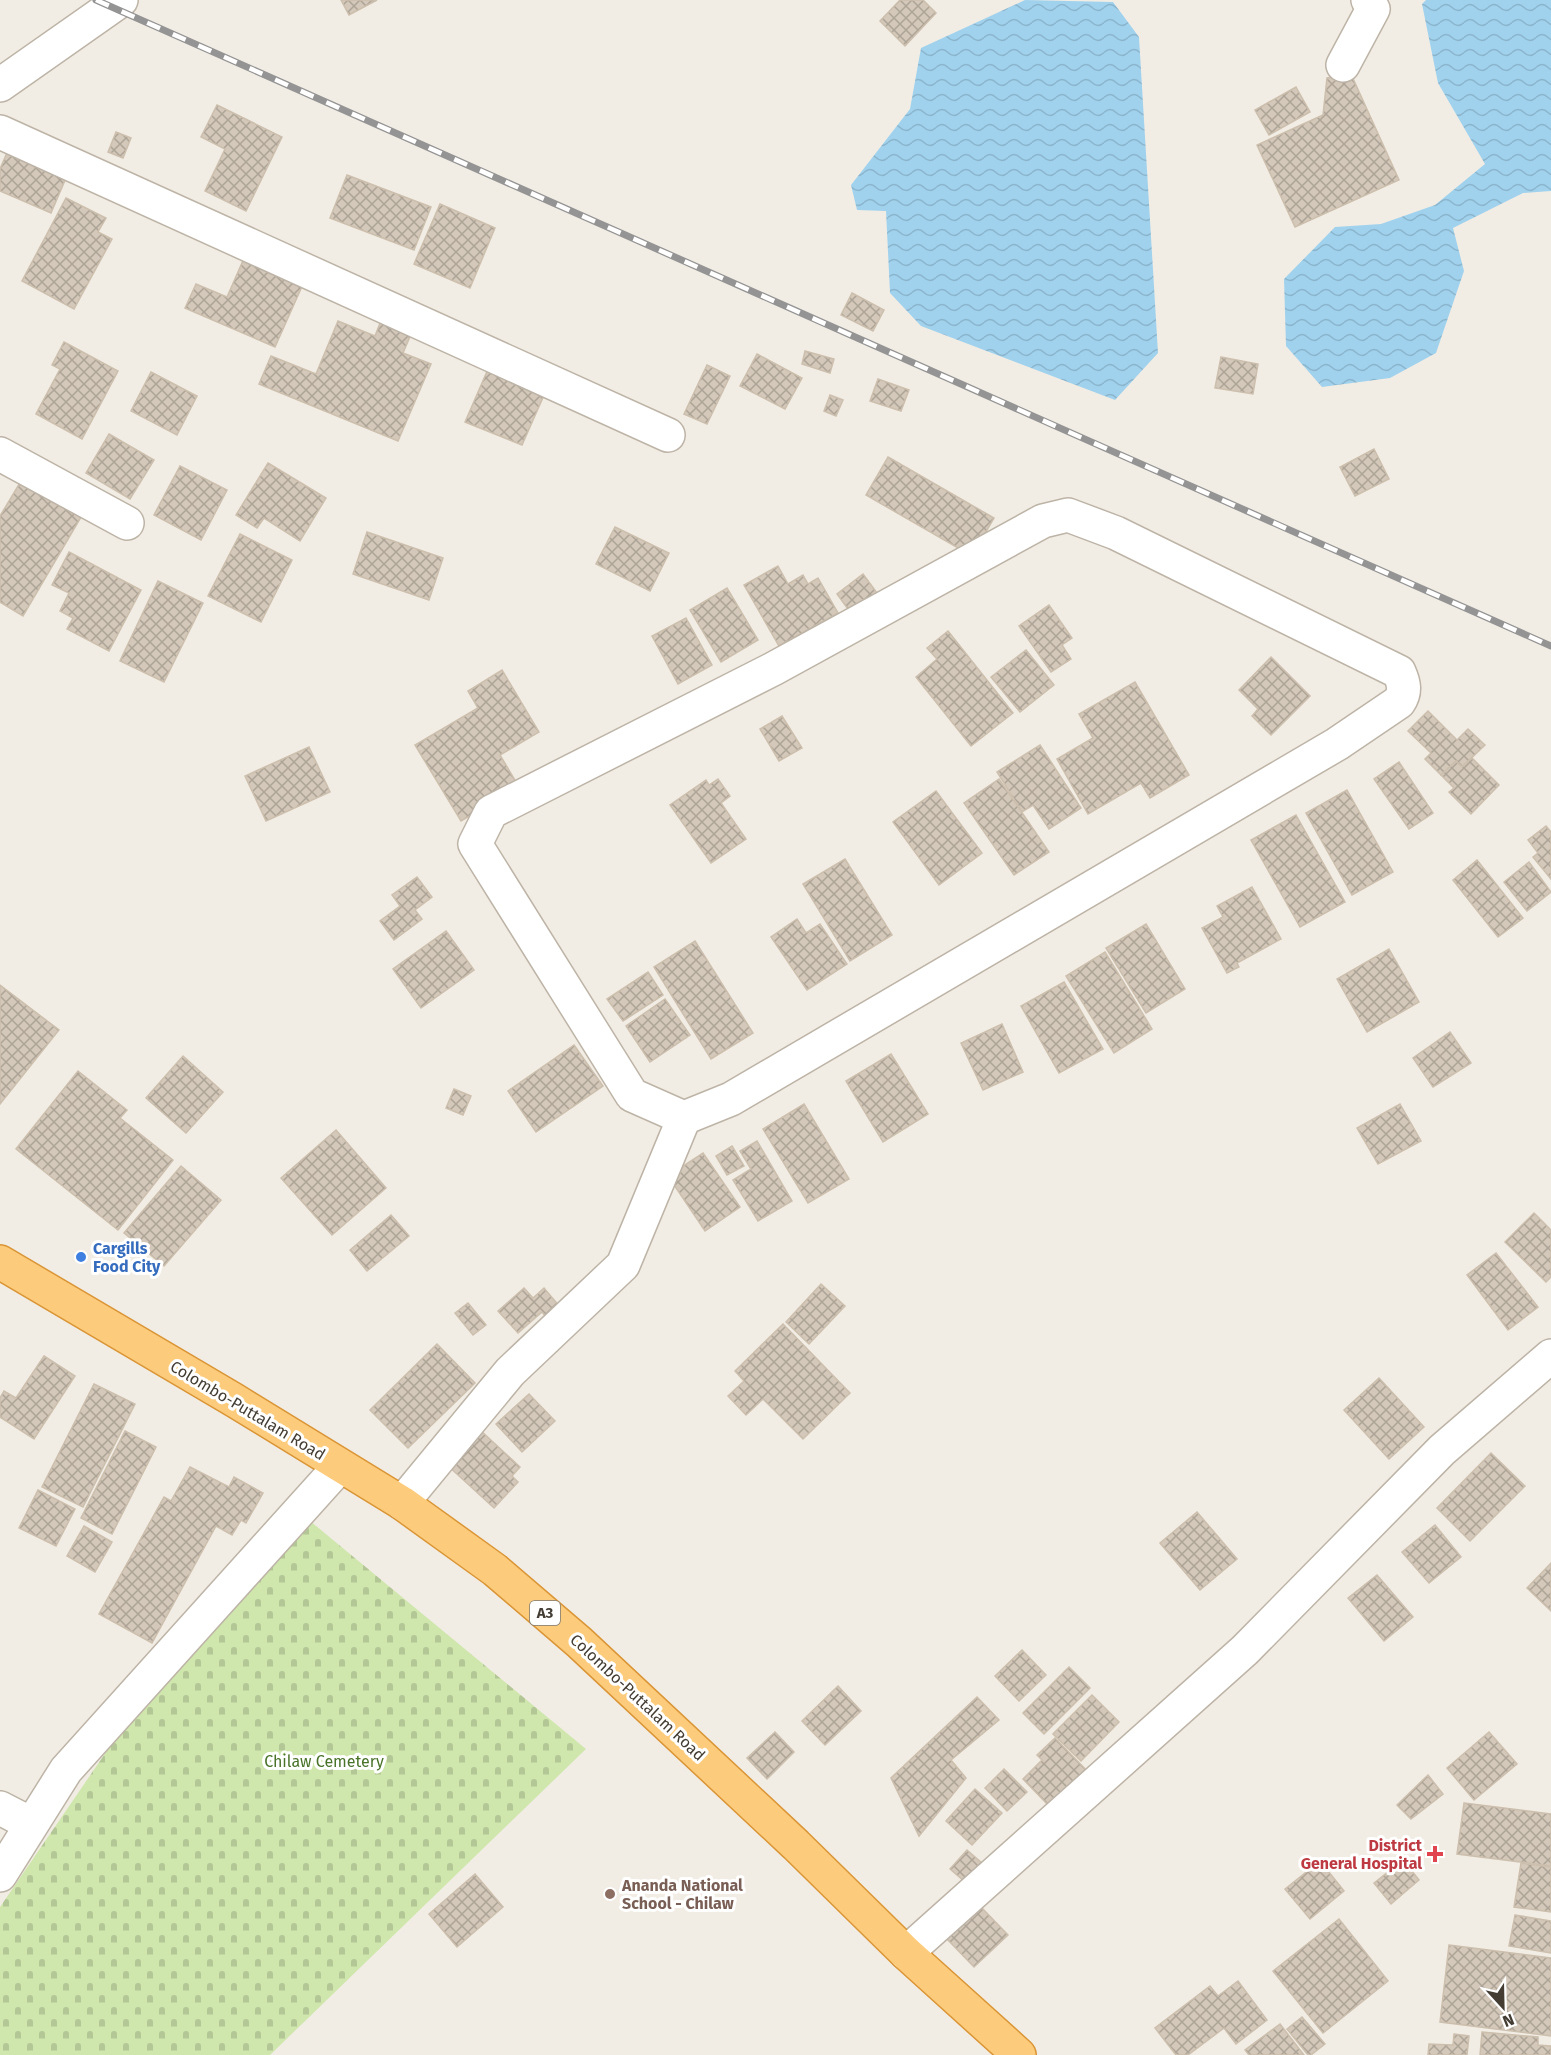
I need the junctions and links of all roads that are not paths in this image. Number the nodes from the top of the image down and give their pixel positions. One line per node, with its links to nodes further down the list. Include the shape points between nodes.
1 (121, 0): 4 (street)
2 (1368, 0): 3 (street, via 1373,9)
3 (1343, 65)
4 (0, 85)
5 (0, 132): 6 (street)
6 (668, 435)
7 (0, 454): 8 (street)
8 (127, 523)
9 (684, 1118): 9 (street, via 632,1095 475,844 491,812 773,669 1043,521 1068,515 1116,533 1399,672 1404,683 1399,702 1337,744 741,1094); 13 (street, via 623,1265 510,1372)
10 (0, 1262): 12 (highway, Colombo-Puttalam Road / A3)
11 (1551, 1356): 17 (street, via 1442,1449 1245,1650)
12 (340, 1466): 13 (highway, Colombo-Puttalam Road / A3); 15 (street, via 66,1770)
13 (402, 1503): 17 (highway, Colombo-Puttalam Road / A3, via 495,1570 579,1642)
14 (0, 1808): 15 (street)
15 (31, 1824): 16 (street)
16 (0, 1875)
17 (906, 1953): 18 (highway, Colombo-Puttalam Road / A3)
18 (1019, 2055)

